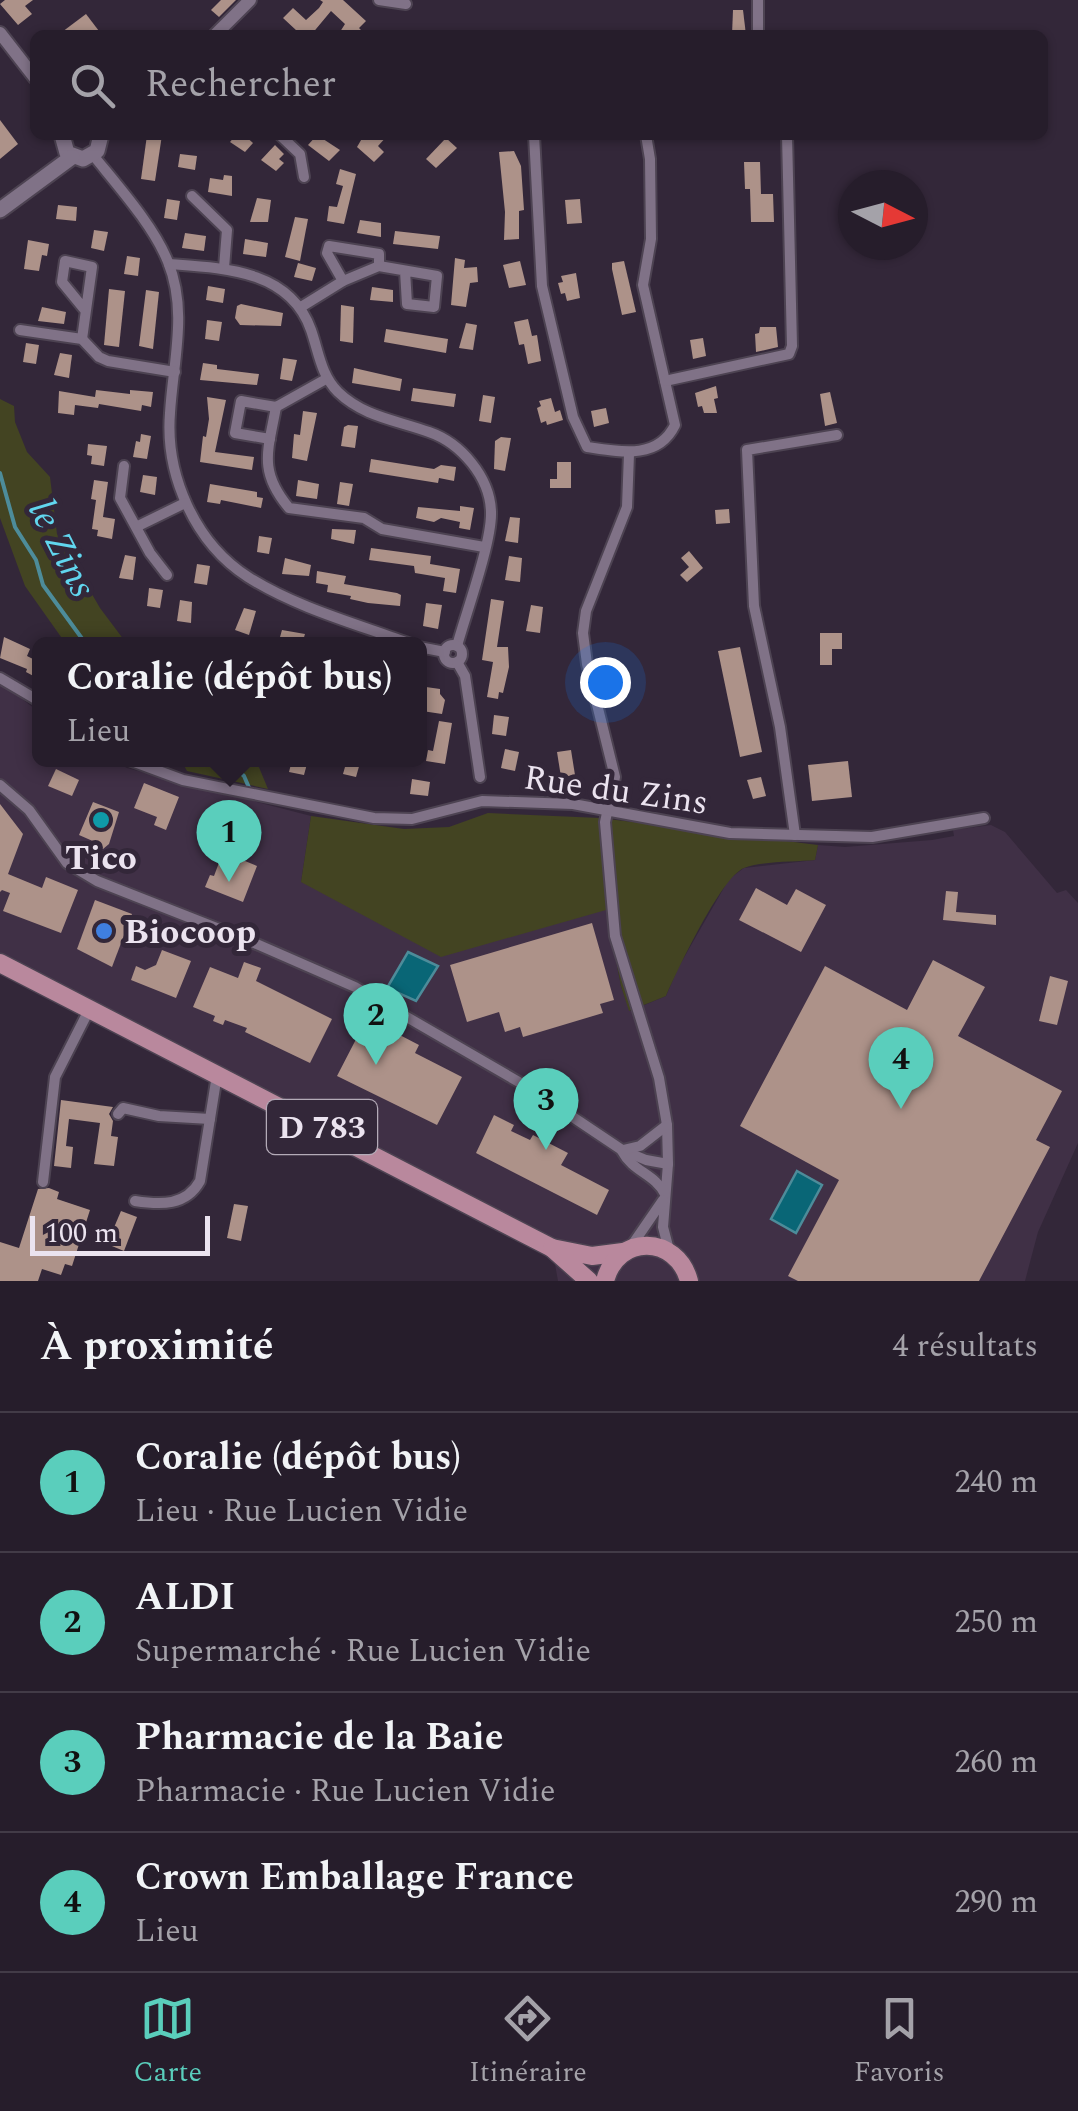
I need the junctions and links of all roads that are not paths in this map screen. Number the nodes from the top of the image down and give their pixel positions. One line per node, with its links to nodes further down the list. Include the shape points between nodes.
1 (250, 0): 5 (street)
2 (379, 0): 4 (street)
3 (758, 0): 6 (street)
4 (406, 4)
5 (220, 30)
6 (758, 30)
7 (0, 33): 8 (street)
8 (30, 72)
9 (62, 140): 16 (main road)
10 (101, 140): 15 (main road)
11 (285, 140): 17 (street, via 300,154)
12 (534, 140): 35 (street, via 542,286 573,417 588,448)
13 (647, 140): 31 (street, via 651,239 643,285)
14 (787, 140): 31 (street, via 789,354)
15 (93, 155): 16 (main road); 20 (street)
16 (72, 157): 19 (main road)
17 (304, 176)
18 (192, 196): 22 (street, via 227,230)
19 (0, 210)
20 (169, 264): 22 (street); 29 (street, via 179,334)
21 (379, 266): 23 (street); 24 (street); 24 (street, via 379,254 328,246)
22 (224, 268): 25 (street, via 272,282)
23 (405, 271)
24 (343, 281): 25 (street)
25 (301, 307): 30 (street)
26 (86, 310): 26 (street, via 92,266 65,261 62,282); 28 (street)
27 (20, 330): 28 (street)
28 (82, 339): 29 (street, via 108,361)
29 (176, 372): 37 (street, via 168,434)
30 (326, 379): 32 (street); 39 (street, via 365,412 457,447 489,498)
31 (665, 381): 35 (street, via 675,425 660,445)
32 (276, 407): 34 (street); 34 (street, via 241,401 236,433)
33 (837, 435): 53 (street, via 747,450 754,606)
34 (270, 439): 39 (street, via 267,473 289,508)
35 (629, 454): 51 (street, via 627,506 583,633 615,777)
36 (124, 466): 38 (street, via 120,498)
37 (185, 503): 38 (street); 41 (street, via 214,550 248,577)
38 (138, 526): 40 (street)
39 (484, 547): 42 (street)
40 (167, 575)
41 (392, 637)
42 (457, 646): 44 (street); 45 (street)
43 (427, 649): 44 (street)
44 (445, 652): 45 (street, via 446,660)
45 (457, 662): 49 (street, via 465,676)
46 (0, 678): 47 (street)
47 (32, 697)
48 (148, 767): 51 (street, Rue du Zins, via 374,818 412,819 482,801)
49 (480, 777)
50 (0, 785): 60 (street, via 67,863 98,882 355,986)
51 (608, 810): 53 (street, Rue du Zins, via 730,833); 59 (street, via 615,936)
52 (984, 818): 53 (street, Rue du Zins, via 872,838)
53 (795, 835)
54 (0, 963): 55 (main road, D 783)
55 (90, 1008): 56 (main road, D 783); 62 (street, via 55,1077)
56 (217, 1075): 58 (street); 65 (main road, D 783)
57 (118, 1114): 58 (street, via 130,1108)
58 (210, 1118): 64 (street, via 193,1194 180,1202)
59 (667, 1125): 60 (street, via 640,1146); 61 (street)
60 (622, 1150): 61 (street); 63 (street)
61 (668, 1164): 63 (street)
62 (43, 1182)
63 (666, 1195): 66 (street); 67 (street)
64 (135, 1201)
65 (552, 1248): 66 (main road, D 783, via 592,1256); 68 (main road, D 783)
66 (627, 1250): 67 (main road); 69 (main road)
67 (669, 1250): 70 (main road)
68 (589, 1281)
69 (605, 1281)
70 (689, 1281)

